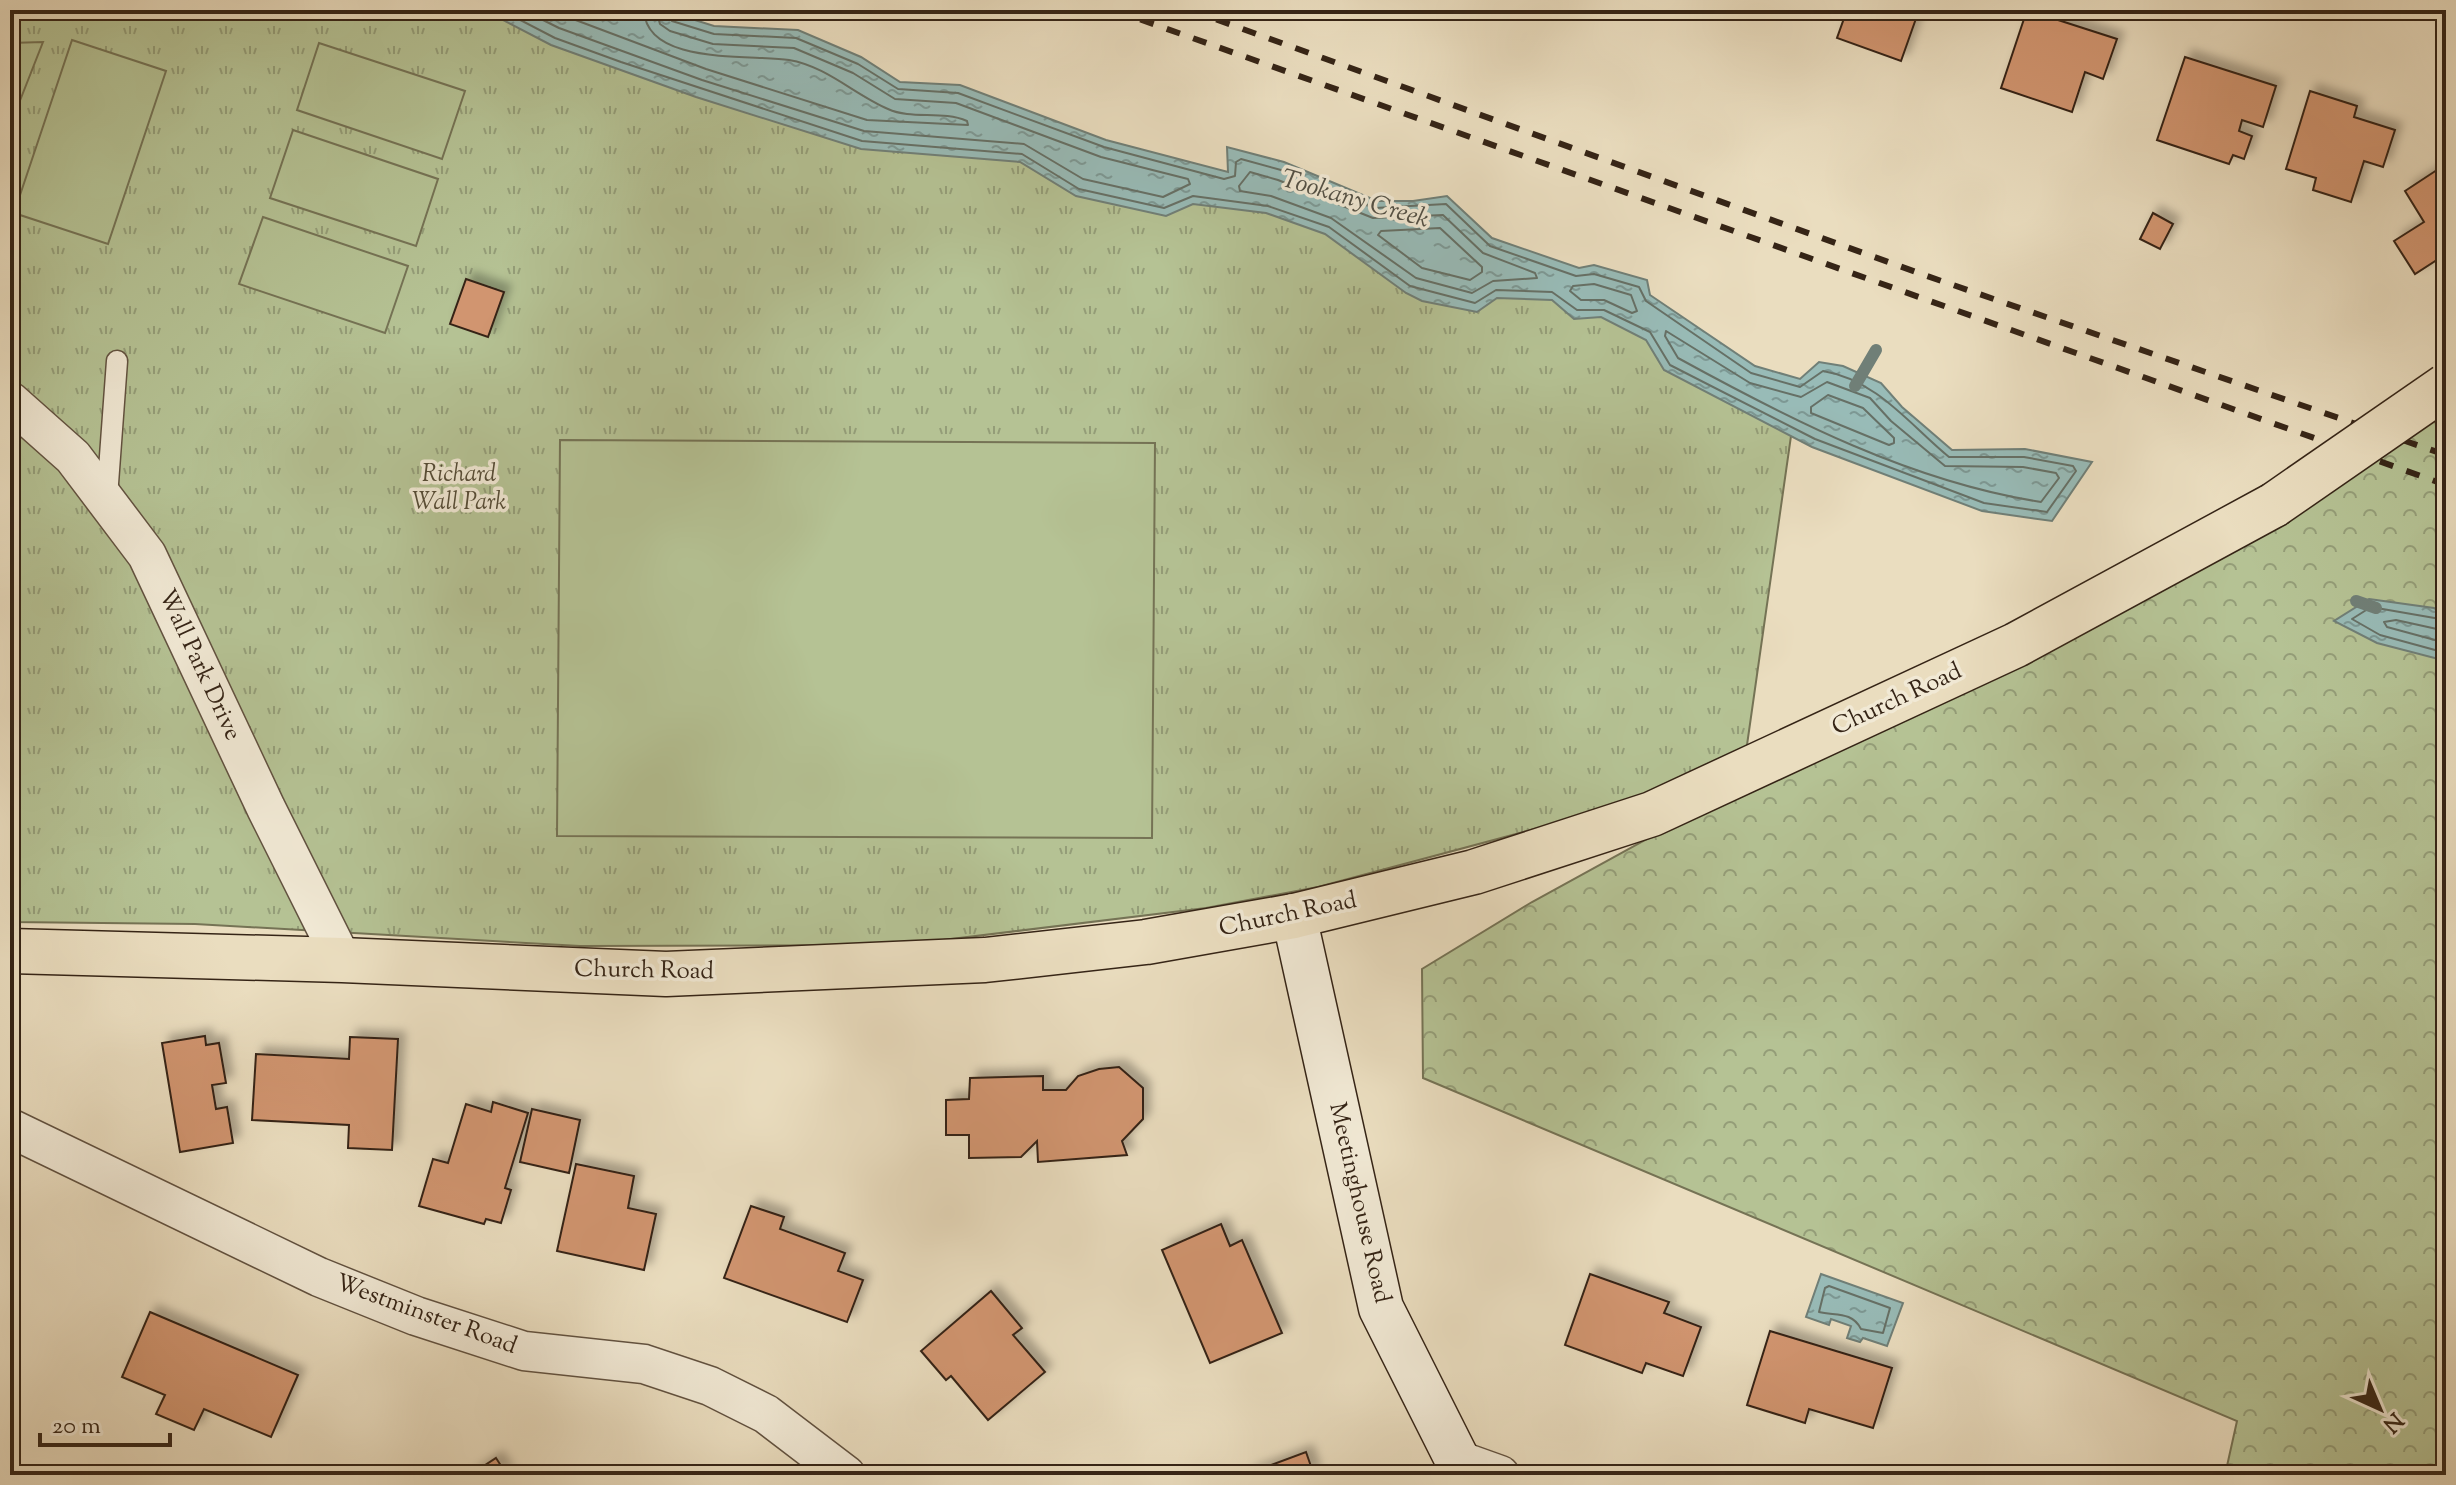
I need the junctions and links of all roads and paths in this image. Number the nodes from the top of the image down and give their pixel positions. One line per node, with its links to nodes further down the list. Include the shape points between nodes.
1 (117, 361): 4 (lane)
2 (2446, 386): 5 (main road, Church Road, bridge, via 2274,505 2016,645 1652,814 1474,872)
3 (10, 401): 4 (street, Wall Park Drive, via 73,457)
4 (107, 502): 7 (street, Wall Park Drive, via 147,555)
5 (1294, 916): 7 (main road, Church Road, via 1146,942 969,961 666,974); 9 (street, Meetinghouse Road, via 1381,1308)
6 (10, 951): 7 (main road, Church Road)
7 (342, 960)
8 (10, 1128): 10 (street, Westminster Road, via 306,1271 416,1316 524,1351 644,1364 710,1386 766,1414)
9 (1462, 1468): 11 (street)
10 (846, 1475)
11 (1500, 1475)

